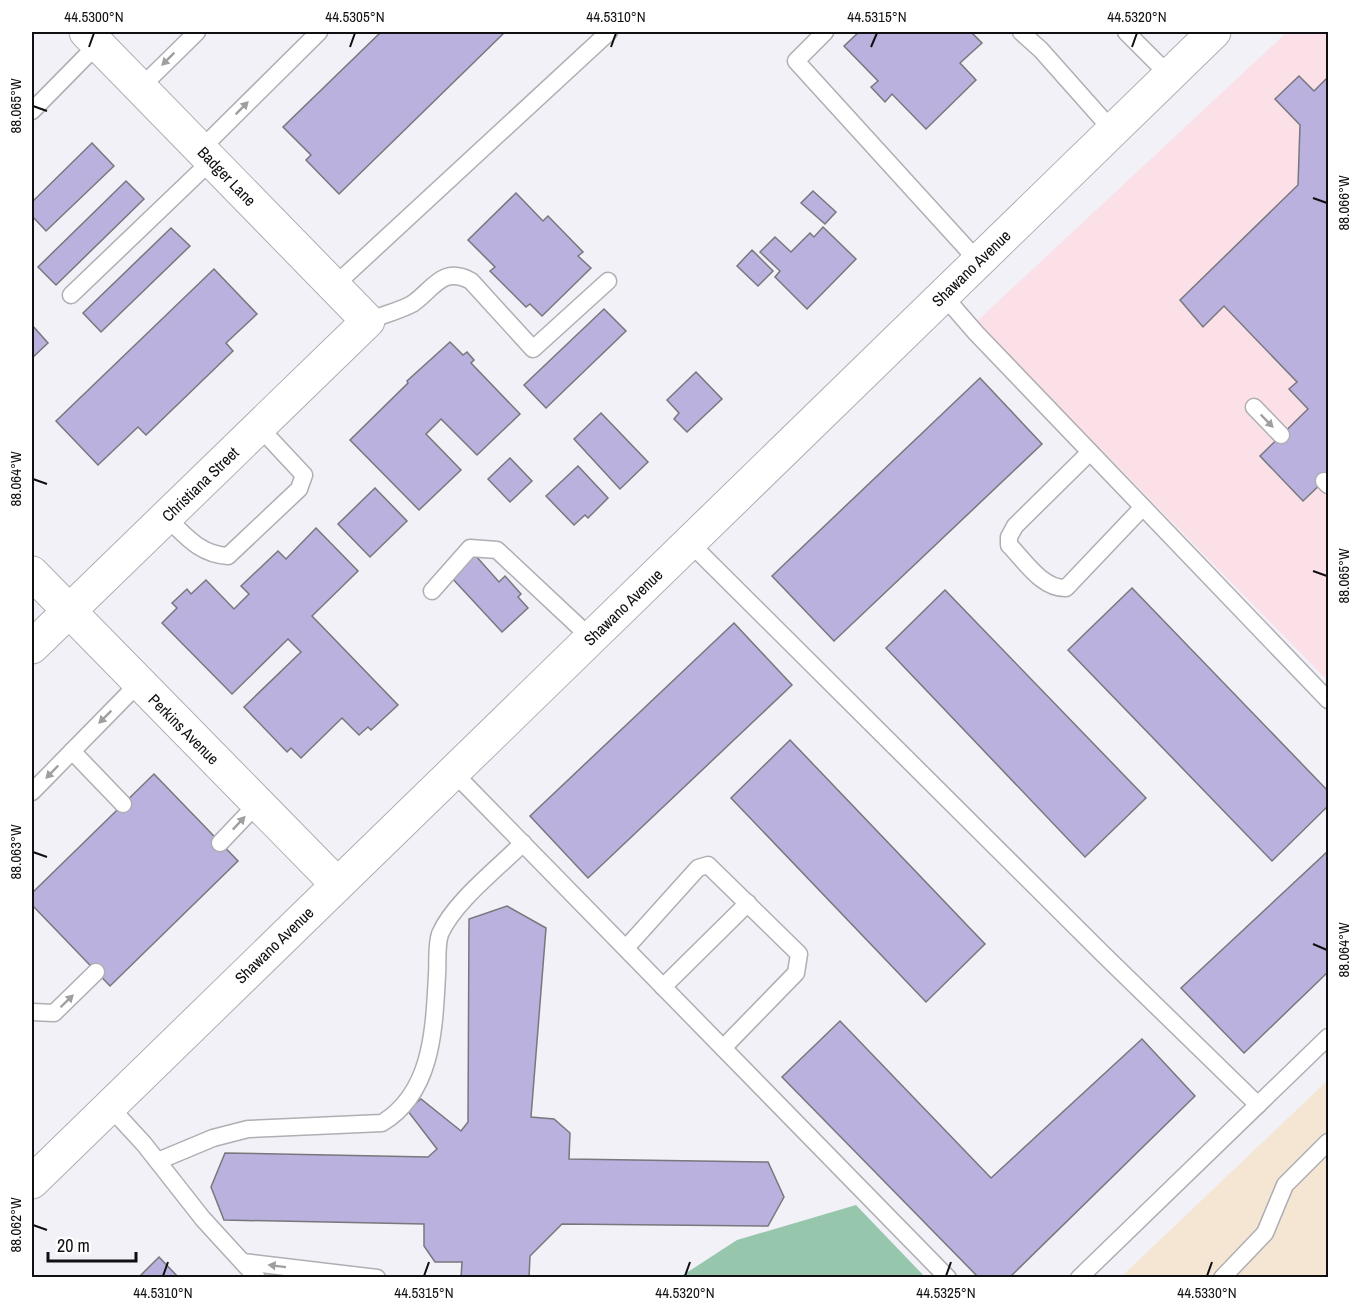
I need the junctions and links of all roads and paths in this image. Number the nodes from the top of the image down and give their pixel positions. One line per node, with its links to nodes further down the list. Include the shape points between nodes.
1 (197, 32): 10 (lane, one-way to 10)
2 (320, 32): 13 (lane, one-way to 2)
3 (609, 32): 16 (lane)
4 (825, 32): 14 (lane, via 796,61)
5 (1021, 32): 12 (lane)
6 (1126, 32): 9 (lane)
7 (1214, 32): 9 (main road, Shawano Avenue)
8 (92, 38): 10 (main road, Badger Lane); 11 (lane)
9 (1169, 75): 12 (main road, Shawano Avenue)
10 (140, 88): 13 (main road, Badger Lane)
11 (32, 111)
12 (1112, 130): 14 (main road, Shawano Avenue)
13 (206, 155): 16 (main road, Badger Lane); 17 (lane)
14 (978, 261): 18 (main road, Shawano Avenue)
15 (608, 281): 19 (lane, via 534,349 471,281 460,275 437,281 411,304)
16 (334, 286): 19 (main road, Badger Lane)
17 (71, 295)
18 (943, 295): 23 (lane); 26 (main road, Shawano Avenue)
19 (368, 321): 21 (main road, Christiana Street)
20 (1254, 407): 22 (lane, one-way to 22)
21 (259, 427): 25 (main road, Christiana Street); 25 (lane, via 304,475 299,489 228,556 203,550)
22 (1281, 435)
23 (1090, 452): 24 (lane); 24 (lane, via 1015,526 1009,537 1010,545 1048,585 1066,588)
24 (1143, 507): 33 (lane)
25 (166, 517): 29 (main road, Christiana Street)
26 (689, 542): 30 (main road, Shawano Avenue); 49 (lane)
27 (32, 573): 29 (main road, Perkins Avenue)
28 (432, 591): 30 (lane, via 470,548 497,550)
29 (69, 611): 31 (main road, Christiana Street); 32 (main road, Perkins Avenue)
30 (591, 638): 35 (main road, Shawano Avenue)
31 (32, 647)
32 (139, 683): 34 (lane, one-way to 34); 37 (main road, Perkins Avenue)
33 (1329, 700)
34 (72, 751): 36 (lane, one-way to 36); 38 (lane)
35 (453, 772): 40 (lane); 41 (main road, Shawano Avenue)
36 (32, 792)
37 (258, 803): 39 (lane, one-way to 37); 41 (main road, Perkins Avenue)
38 (123, 804)
39 (220, 843)
40 (523, 843): 43 (lane); 52 (lane, via 450,915 439,937 431,1046 418,1086 395,1115 382,1123 248,1129 213,1138)
41 (337, 884): 50 (main road, Shawano Avenue)
42 (748, 903): 43 (lane, via 708,865 698,868); 45 (lane); 48 (lane, via 800,954 799,963 796,973)
43 (626, 948): 45 (lane)
44 (96, 972): 46 (lane, one-way to 44, via 54,1013)
45 (663, 987): 48 (lane)
46 (32, 1012)
47 (1329, 1037): 49 (lane)
48 (723, 1048): 57 (lane)
49 (1258, 1105): 58 (lane)
50 (109, 1106): 52 (lane); 53 (main road, Shawano Avenue)
51 (1329, 1142): 59 (lane, via 1285,1185 1265,1233)
52 (158, 1161): 54 (lane)
53 (32, 1182)
54 (243, 1262): 55 (lane); 56 (lane, one-way to 54)
55 (257, 1278)
56 (377, 1278)
57 (948, 1278)
58 (1079, 1278)
59 (1222, 1278)

